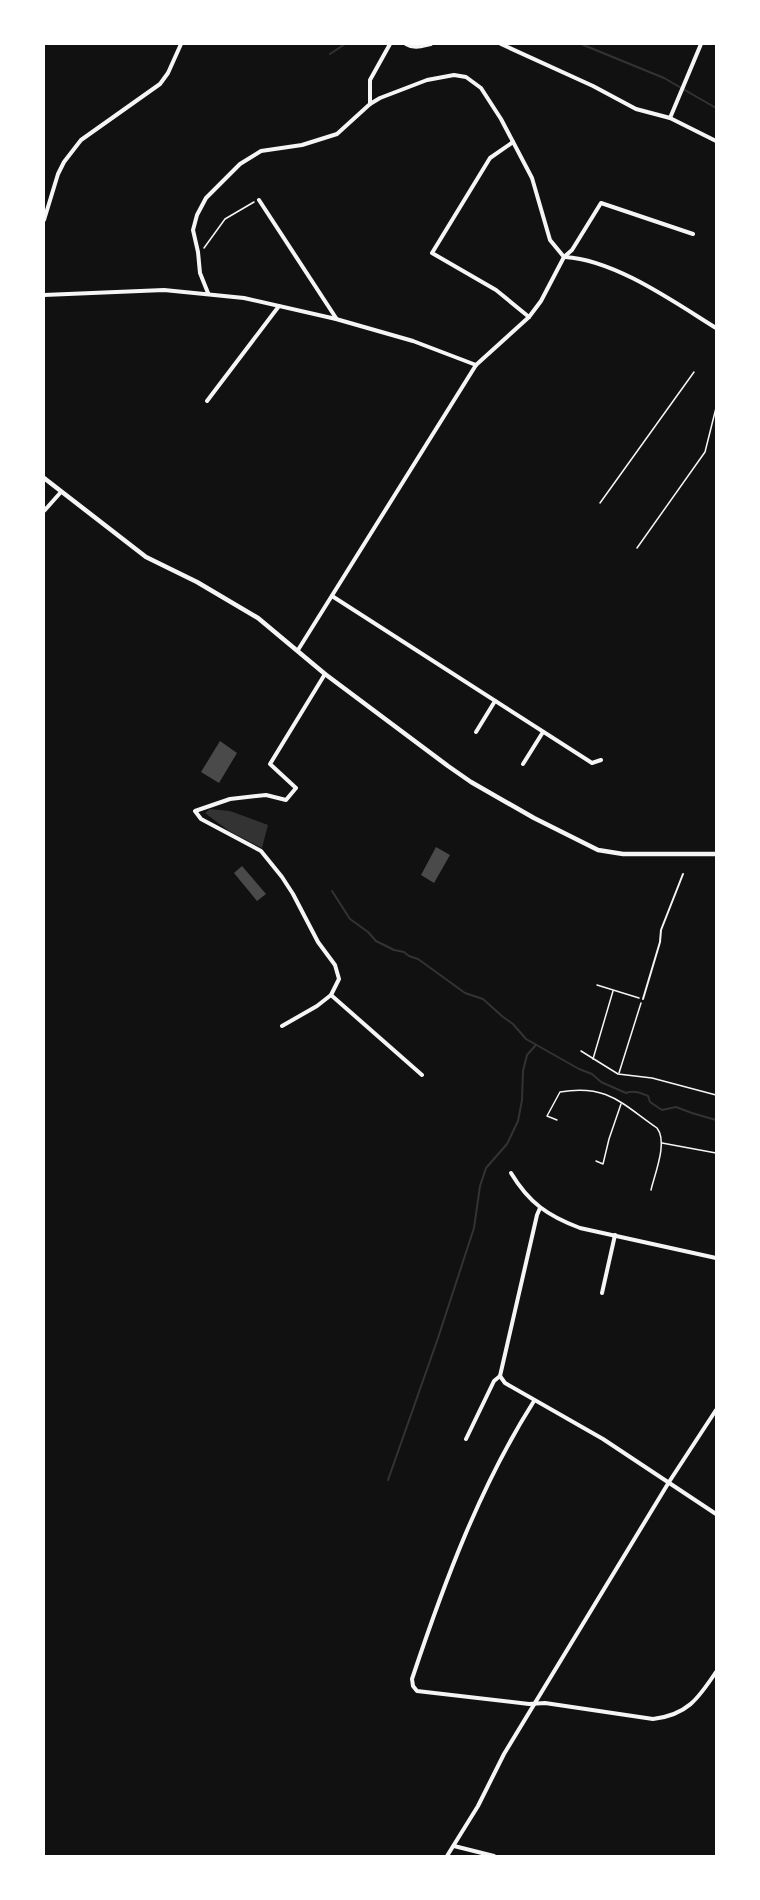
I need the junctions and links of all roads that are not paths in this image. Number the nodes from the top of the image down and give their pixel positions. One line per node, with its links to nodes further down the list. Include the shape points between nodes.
1 (181, 44): 12 (street, via 160,84 81,140 71,152 58,174)
2 (390, 44): 7 (street, via 370,80)
3 (406, 44): 4 (street)
4 (431, 44)
5 (501, 44): 8 (street, via 636,109)
6 (701, 44): 8 (street)
7 (370, 104): 10 (street, via 427,80 466,77 481,88); 15 (street, via 337,134 261,152 240,164 206,198 194,230 200,273)
8 (670, 118): 9 (street)
9 (717, 141)
10 (513, 142): 14 (street, via 532,178 550,240); 18 (street, via 490,158 432,253 496,290)
11 (259, 200): 19 (street)
12 (44, 220)
13 (693, 234): 14 (street, via 601,203 573,250)
14 (564, 257): 18 (street); 20 (street, via 601,264)
15 (208, 293): 16 (street, via 164,290); 17 (street)
16 (44, 295)
17 (279, 305): 19 (street); 22 (street)
18 (529, 317): 21 (street)
19 (336, 319): 21 (street)
20 (717, 328)
21 (476, 364): 26 (street)
22 (207, 401)
23 (44, 478): 24 (street)
24 (61, 492): 25 (street); 27 (street, via 146,557 229,600)
25 (44, 511)
26 (332, 596): 27 (street); 29 (street)
27 (298, 650): 28 (street)
28 (325, 674): 34 (street, via 471,782 567,836 598,850 623,854); 36 (street, via 270,764 296,788 286,800 266,795 230,799 195,811 201,819 261,851 282,877 334,965 339,979)
29 (495, 701): 30 (street); 31 (street)
30 (476, 732)
31 (543, 732): 32 (street, via 592,763); 33 (street)
32 (601, 760)
33 (523, 764)
34 (717, 855)
35 (683, 874): 37 (lane, via 661,930)
36 (331, 994): 38 (street); 39 (street)
37 (643, 999)
38 (282, 1026)
39 (422, 1076)
40 (511, 1173): 41 (street, via 521,1190)
41 (540, 1208): 42 (street, via 580,1228); 45 (street)
42 (615, 1235): 43 (street); 44 (street)
43 (717, 1258)
44 (602, 1293)
45 (500, 1376): 46 (street); 48 (street)
46 (534, 1401): 49 (street); 52 (street, via 462,1542 412,1679 417,1690)
47 (717, 1410): 49 (street)
48 (466, 1439)
49 (669, 1482): 50 (street); 52 (street)
50 (717, 1514)
51 (717, 1672): 52 (street, via 690,1706 671,1717 653,1719)
52 (536, 1703): 53 (street)
53 (454, 1846): 54 (street); 55 (street)
54 (447, 1857)
55 (494, 1857)

